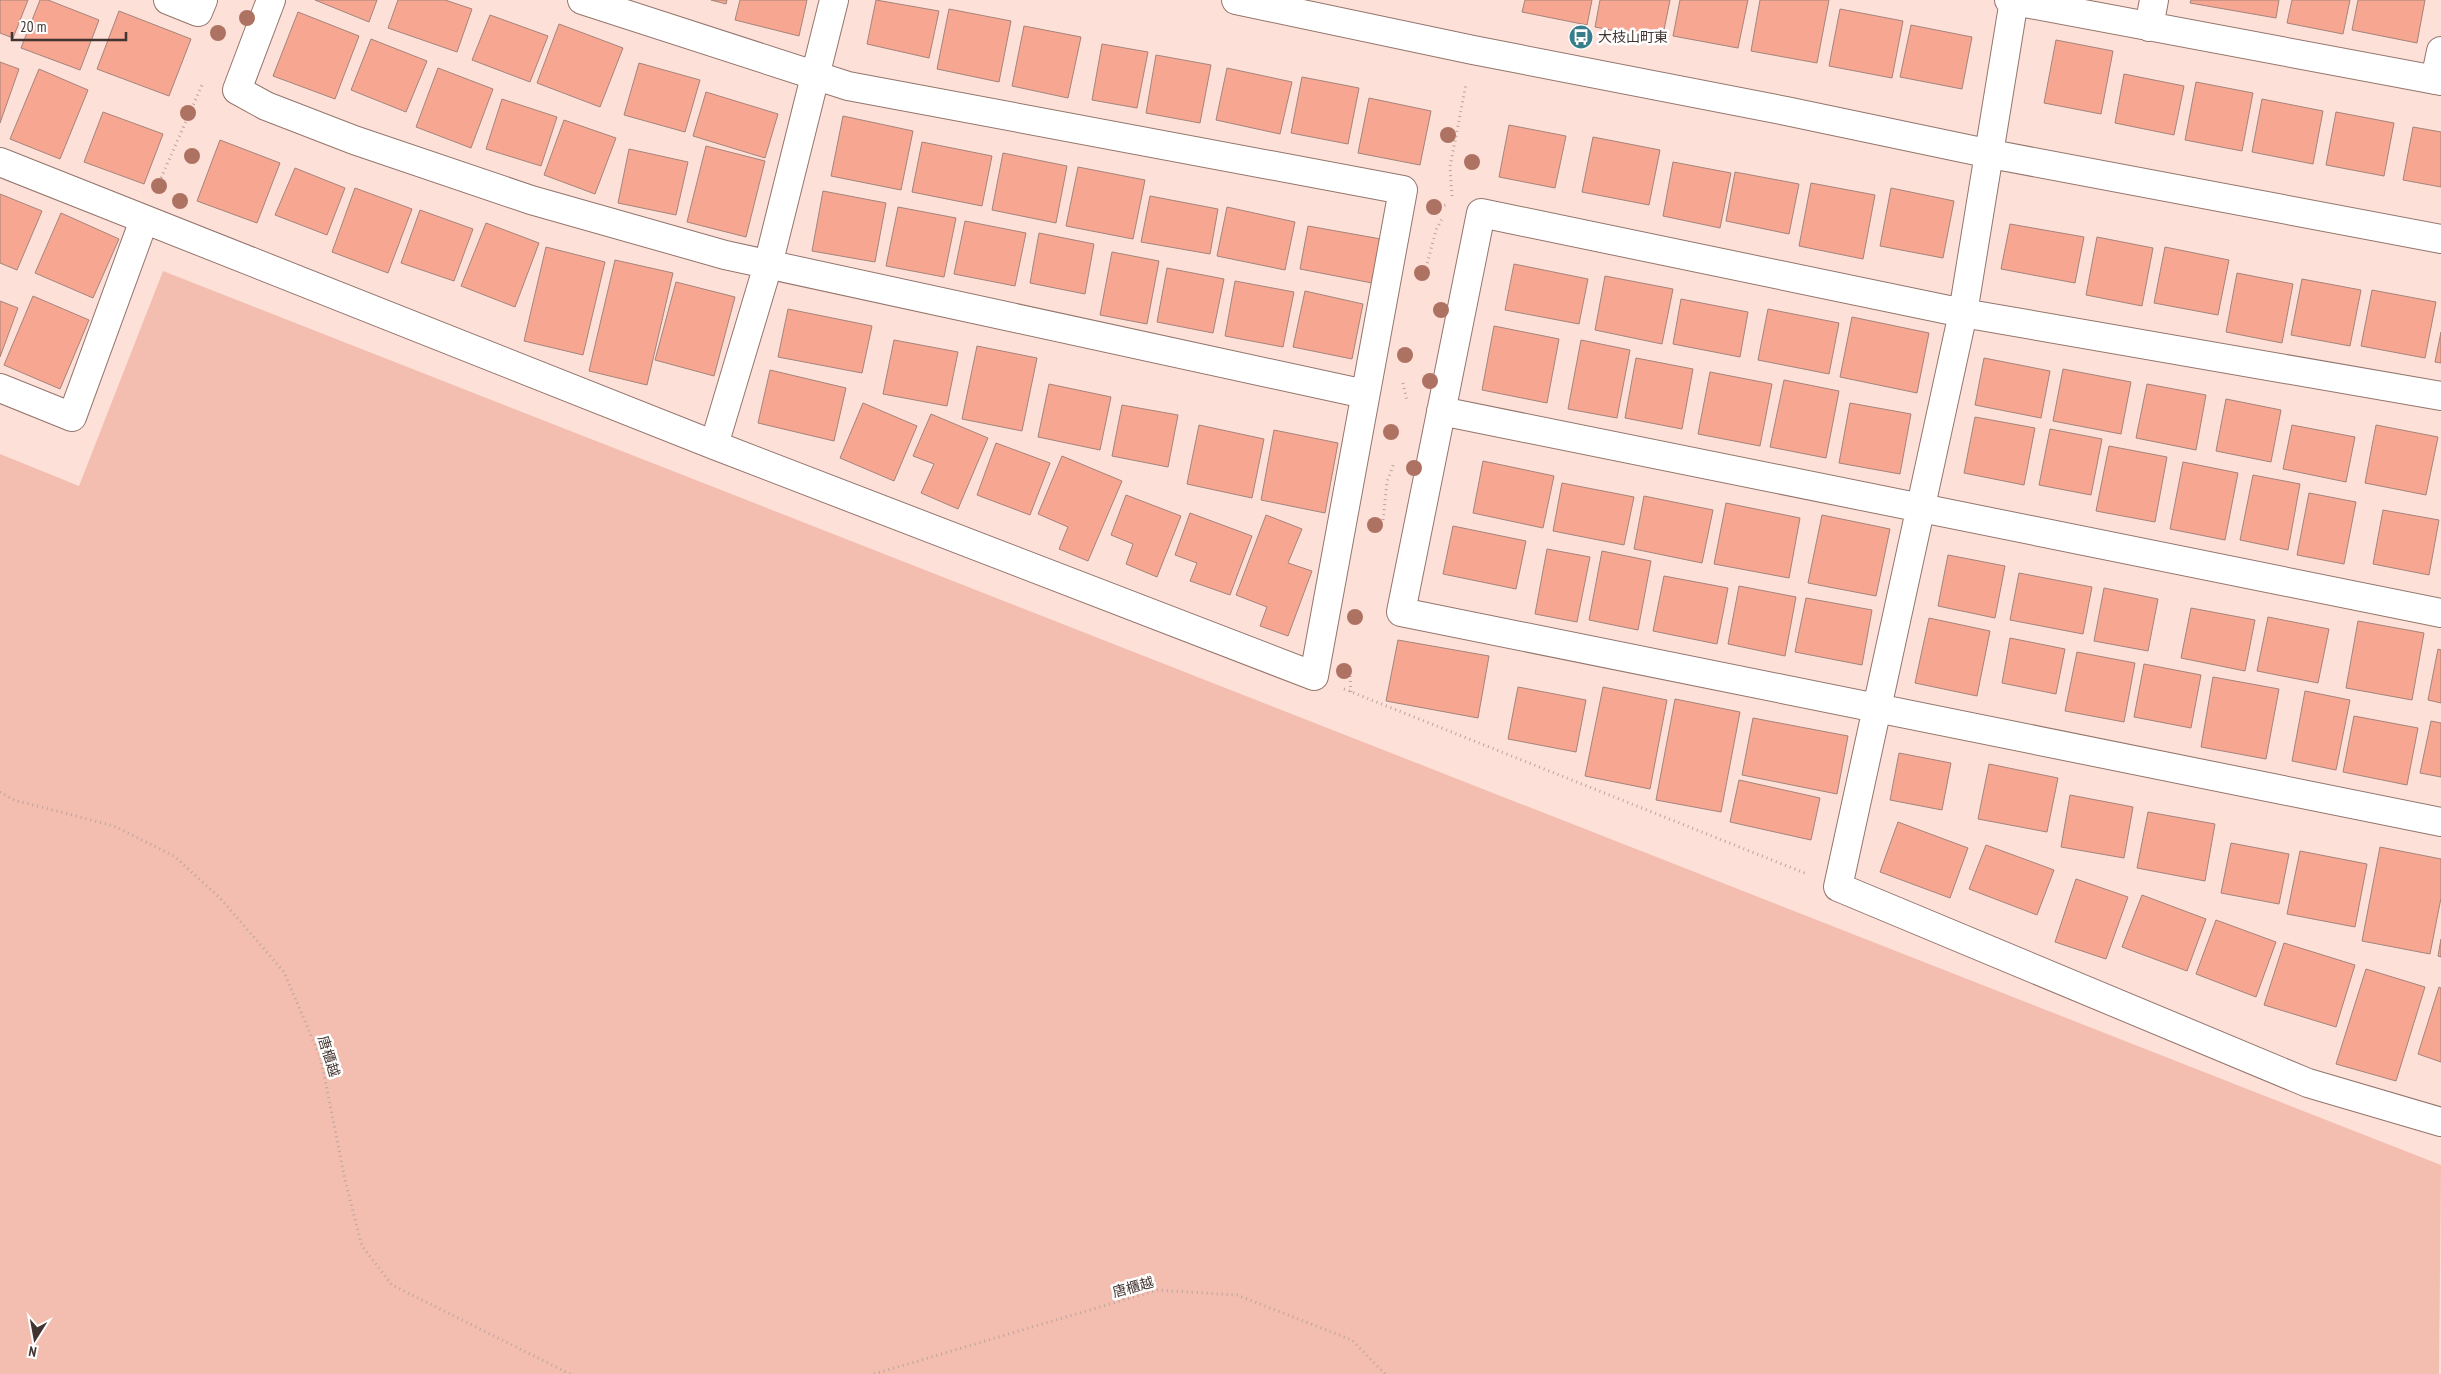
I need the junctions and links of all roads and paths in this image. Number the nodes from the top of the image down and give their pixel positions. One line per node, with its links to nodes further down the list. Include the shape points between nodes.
1 (168, 0): 2 (street, via 198,12)
2 (203, 0)
3 (271, 0): 21 (street, via 237,90 266,106 354,140 531,200)
4 (582, 0): 13 (street)
5 (834, 0): 13 (street)
6 (1236, 0): 10 (street)
7 (2012, 0): 9 (street); 15 (street)
8 (2154, 0): 9 (street)
9 (2149, 27): 14 (street)
10 (1473, 50): 15 (street); 17 (path, via 1450,166)
11 (2441, 51): 14 (street)
12 (206, 77): 19 (path)
13 (815, 77): 18 (street, via 848,86 1403,190); 21 (street)
14 (2438, 81)
15 (1991, 154): 20 (street); 23 (street)
16 (0, 162): 19 (street)
17 (1452, 203): 18 (path, via 1419,214); 22 (path, via 1436,230)
18 (1399, 211): 26 (street)
19 (144, 220): 25 (street, via 72,418); 30 (street)
20 (2441, 239)
21 (768, 265): 26 (street); 30 (street)
22 (1424, 275)
23 (1963, 313): 27 (street); 29 (street, via 1482,214); 32 (street)
24 (1403, 381): 28 (path)
25 (0, 388)
26 (1364, 394): 36 (street)
27 (2441, 396)
28 (1407, 409)
29 (1441, 411): 32 (street); 38 (street, via 1401,612)
30 (714, 445): 36 (street)
31 (1396, 458): 33 (path, via 1387,482)
32 (1922, 507): 34 (street); 38 (street)
33 (1383, 528)
34 (2441, 614)
35 (1350, 675): 37 (path)
36 (1314, 676): 37 (path)
37 (1351, 693): 41 (path)
38 (1877, 706): 40 (street); 41 (street)
39 (0, 792): 43 (path, 唐櫃越, via 14,800 114,826 174,856 220,898 284,972 321,1059 362,1246 392,1285)
40 (2441, 822)
41 (1838, 887): 42 (street, via 2308,1083)
42 (2441, 1122)
43 (570, 1374)
44 (874, 1374): 45 (path, 唐櫃越, via 1157,1290 1237,1295 1352,1340)
45 (1385, 1374)

